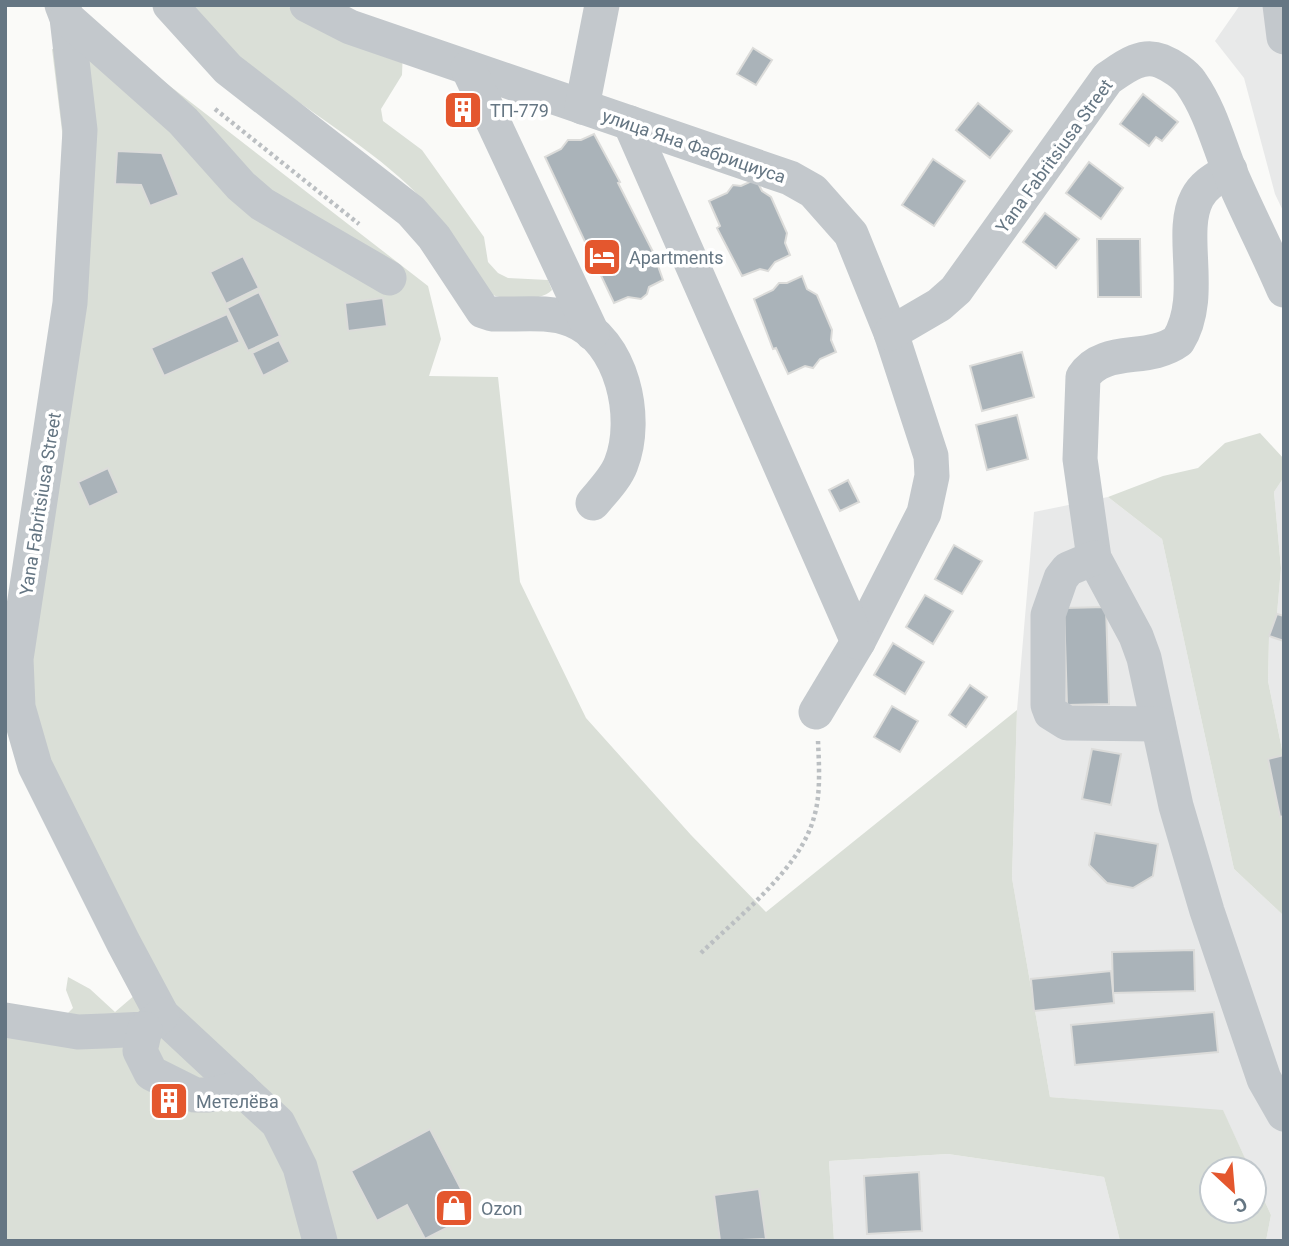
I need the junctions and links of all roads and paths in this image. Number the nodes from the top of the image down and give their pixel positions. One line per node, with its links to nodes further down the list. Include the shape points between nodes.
1 (170, 5): 15 (street, via 228,69 411,212 434,237 483,311 560,316)
2 (307, 5): 7 (street, улица Яна Фабрициуса, via 350,27)
3 (602, 5): 9 (street)
4 (1280, 5): 6 (street)
5 (64, 11): 13 (street, via 183,121 262,204); 24 (street, Yana Fabritsiusa Street, via 80,130 70,303 16,659 18,707 35,766)
6 (1284, 37)
7 (468, 68): 9 (street, улица Яна Фабрициуса); 15 (street)
8 (212, 107): 12 (path)
9 (582, 107): 10 (street, улица Яна Фабрициуса)
10 (630, 123): 16 (street, улица Яна Фабрициуса, via 790,178 813,191 851,234); 19 (street)
11 (1230, 170): 14 (street, Yana Fabritsiusa Street); 16 (street, Yana Fabritsiusa Street, via 1217,133 1182,73 1160,61 1145,59 1126,65 1107,79 956,290); 18 (street, via 1208,183 1191,213 1190,316 1178,341 1150,354 1101,359 1083,377 1080,459)
12 (361, 226)
13 (389, 278)
14 (1284, 290)
15 (592, 333): 17 (street, via 617,368 630,416 621,467)
16 (891, 333): 19 (street, улица Яна Фабрициуса, via 931,456 932,476 924,513)
17 (593, 503)
18 (1094, 558): 21 (street, via 1136,636); 21 (street, via 1068,569 1050,604 1051,713 1067,723)
19 (859, 642): 20 (street, улица Яна Фабрициуса)
20 (816, 712): 22 (path, via 815,815 804,845 793,863)
21 (1158, 724): 26 (street, via 1176,806 1224,962 1265,1079)
22 (701, 953)
23 (5, 1020): 24 (street, via 78,1031)
24 (153, 1022): 25 (street); 25 (street, via 140,1051 151,1073 195,1095)
25 (242, 1088): 27 (street, via 278,1123 295,1156)
26 (1284, 1114)
27 (320, 1241)

